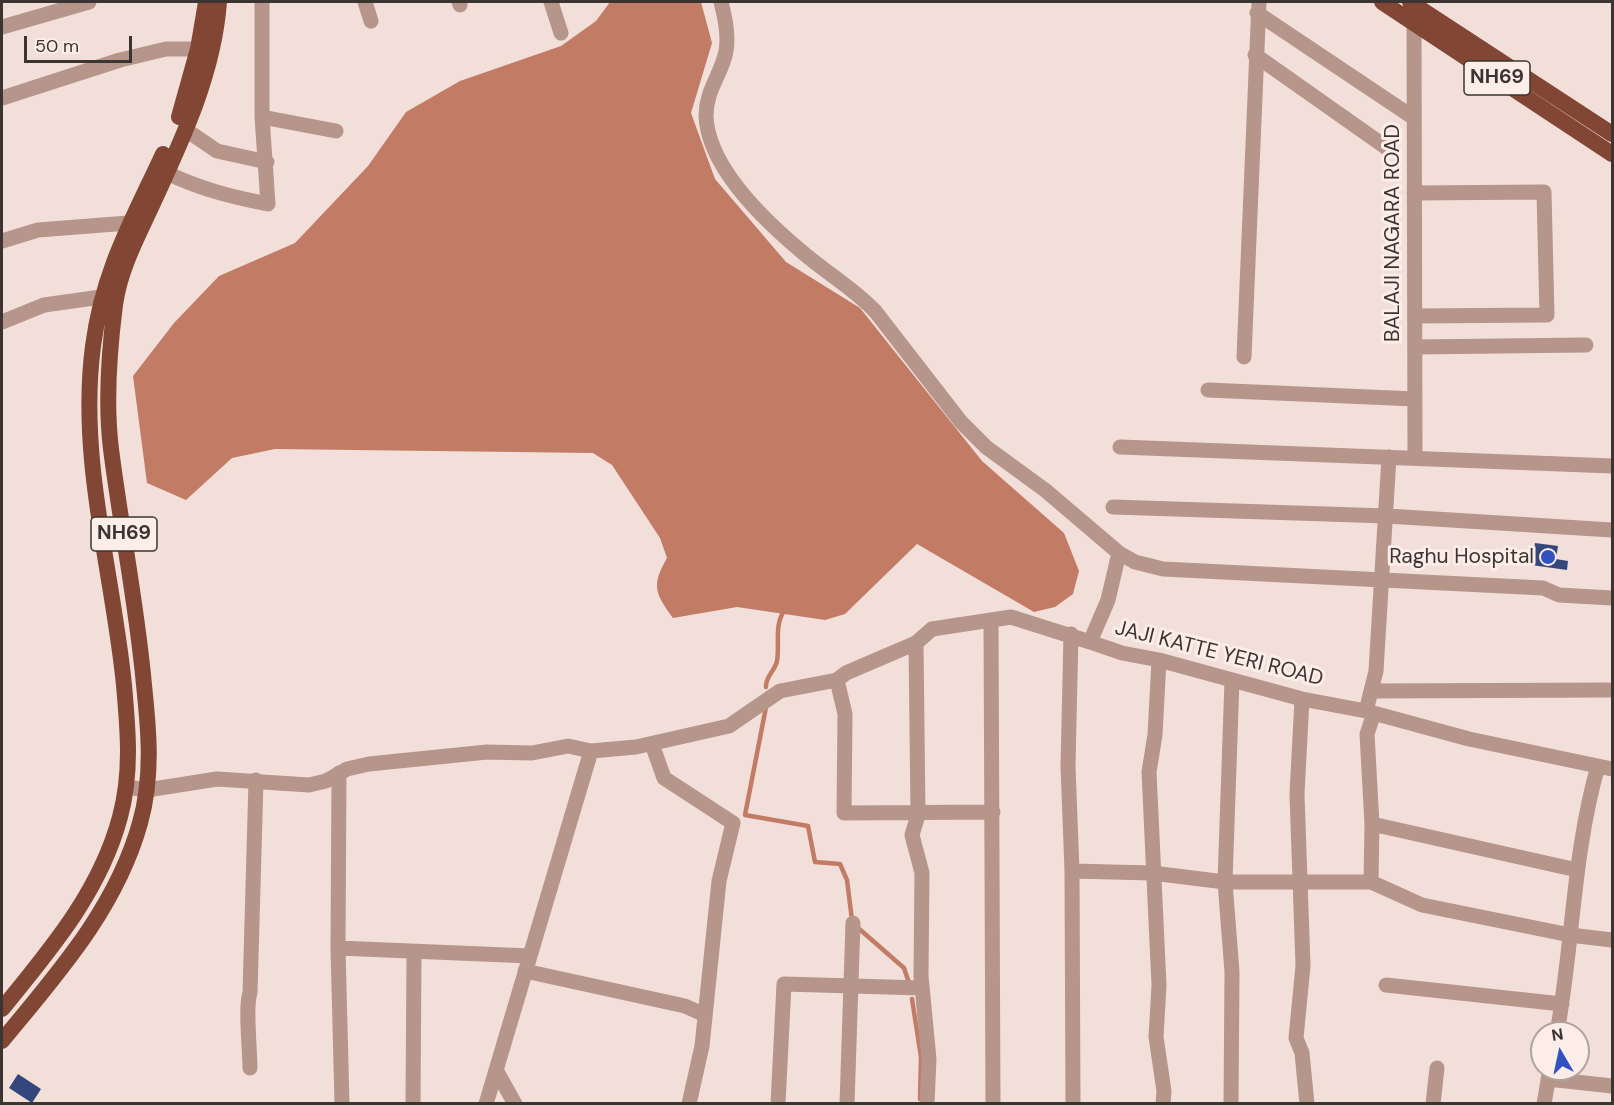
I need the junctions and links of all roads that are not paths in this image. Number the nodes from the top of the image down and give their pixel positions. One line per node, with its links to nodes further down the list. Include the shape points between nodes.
1 (89, 2): 12 (street)
2 (206, 2): 14 (highway, NH69)
3 (219, 2): 19 (highway, NH69, via 212,51)
4 (262, 2): 17 (street)
5 (365, 2): 11 (street)
6 (551, 2): 13 (street)
7 (721, 2): 44 (street, via 726,52 710,91 706,115 718,157 737,186 802,252 875,310 961,422 986,447 1045,490)
8 (1382, 2): 10 (highway, NH69)
9 (1258, 7): 15 (street); 18 (street)
10 (1414, 11): 18 (street, BALAJI NAGARA ROAD); 21 (highway, NH69); 23 (highway, NH69)
11 (371, 21)
12 (2, 27)
13 (561, 33)
14 (198, 49): 16 (street, via 166,49 120,60); 27 (highway, NH69, via 176,126)
15 (1255, 55): 22 (street); 34 (street)
16 (2, 98)
17 (262, 117): 20 (street); 24 (street)
18 (1414, 118): 26 (street, BALAJI NAGARA ROAD)
19 (186, 130): 24 (street, via 217,151); 25 (highway, NH69)
20 (336, 131)
21 (1612, 134)
22 (1387, 148)
23 (1612, 154)
24 (267, 162): 25 (street, via 268,204 226,196)
25 (167, 173): 64 (highway, NH69, via 126,262 116,300 108,389 111,446 142,657 150,748)
26 (1414, 193): 30 (street, BALAJI NAGARA ROAD); 30 (street, via 1544,192 1547,315)
27 (128, 223): 28 (street, via 38,230); 29 (highway, NH69)
28 (2, 241)
29 (100, 297): 31 (street, via 44,305); 63 (highway, NH69, via 93,348 90,448 121,659 130,748)
30 (1415, 316): 33 (street, BALAJI NAGARA ROAD)
31 (2, 322)
32 (1586, 345): 33 (street)
33 (1415, 347): 36 (street, BALAJI NAGARA ROAD)
34 (1244, 357)
35 (1208, 390): 36 (street)
36 (1415, 399): 39 (street, BALAJI NAGARA ROAD)
37 (1120, 447): 38 (street)
38 (1389, 457): 39 (street); 42 (street)
39 (1415, 458): 40 (street)
40 (1612, 466)
41 (1113, 507): 42 (street)
42 (1387, 516): 43 (street); 45 (street)
43 (1612, 530)
44 (1119, 554): 45 (street, via 1163,569); 49 (street, JAJI KATTE YERI ROAD, via 1108,600)
45 (1383, 580): 46 (street, via 1543,588 1559,595); 55 (street)
46 (1612, 598)
47 (991, 620): 48 (street, via 1011,617); 50 (street, via 932,629); 65 (street)
48 (1071, 634): 49 (street); 69 (street, via 1068,766)
49 (1090, 642): 51 (street, JAJI KATTE YERI ROAD)
50 (916, 643): 52 (street); 66 (street)
51 (1159, 660): 53 (street, JAJI KATTE YERI ROAD); 70 (street, via 1149,772)
52 (837, 680): 58 (street, via 780,691 729,726); 66 (street, via 845,714 844,813)
53 (1232, 680): 56 (street, JAJI KATTE YERI ROAD); 71 (street)
54 (1612, 690): 55 (street)
55 (1371, 691): 57 (street)
56 (1302, 699): 57 (street, JAJI KATTE YERI ROAD); 72 (street, via 1297,794)
57 (1370, 712): 60 (street, JAJI KATTE YERI ROAD, via 1469,739); 67 (street, via 1367,734)
58 (652, 744): 59 (street); 86 (street, via 664,778 733,823 719,881)
59 (591, 751): 61 (street, via 568,746 532,753 487,752 369,764); 79 (street)
60 (1606, 767): 68 (street, via 1587,803)
61 (339, 773): 62 (street, via 309,786); 77 (street)
62 (256, 780): 64 (street, via 217,779); 89 (street, via 250,993 246,1003 250,1017)
63 (126, 788): 64 (street); 85 (highway, NH69, via 120,818 92,887 64,933)
64 (147, 790): 88 (highway, NH69, via 140,824 111,896 81,945)
65 (993, 812): 66 (street); 103 (street)
66 (918, 815): 83 (street, via 912,835 922,873)
67 (1372, 824): 68 (street); 73 (street)
68 (1577, 870): 75 (street)
69 (1072, 871): 70 (street); 104 (street)
70 (1152, 873): 71 (street); 105 (street, via 1160,985 1156,1037)
71 (1225, 882): 72 (street); 106 (street, via 1232,972)
72 (1299, 882): 73 (street); 107 (street, via 1303,966 1296,1038 1302,1053)
73 (1371, 882): 75 (street, via 1422,905)
74 (853, 924): 81 (street)
75 (1570, 935): 76 (street); 84 (street)
76 (1612, 940)
77 (338, 948): 78 (street); 95 (street)
78 (414, 952): 79 (street); 96 (street)
79 (530, 956): 80 (street)
80 (525, 971): 86 (street, via 685,1006); 91 (street)
81 (851, 985): 83 (street); 100 (street, via 784,984); 101 (street)
82 (1386, 985): 84 (street)
83 (922, 988): 102 (street, via 929,1059)
84 (1562, 1004): 87 (street)
85 (2, 1009)
86 (705, 1015): 99 (street)
87 (1559, 1021)
88 (2, 1041)
89 (250, 1068)
90 (1437, 1068): 108 (street)
91 (496, 1070): 97 (street); 98 (street)
92 (1548, 1081): 109 (street)
93 (1586, 1081): 94 (street)
94 (1612, 1086)
95 (342, 1104)
96 (413, 1104)
97 (486, 1104)
98 (515, 1104)
99 (689, 1104)
100 (778, 1104)
101 (847, 1104)
102 (927, 1104)
103 (993, 1104)
104 (1073, 1104)
105 (1163, 1104)
106 (1231, 1104)
107 (1307, 1104)
108 (1433, 1104)
109 (1544, 1104)

